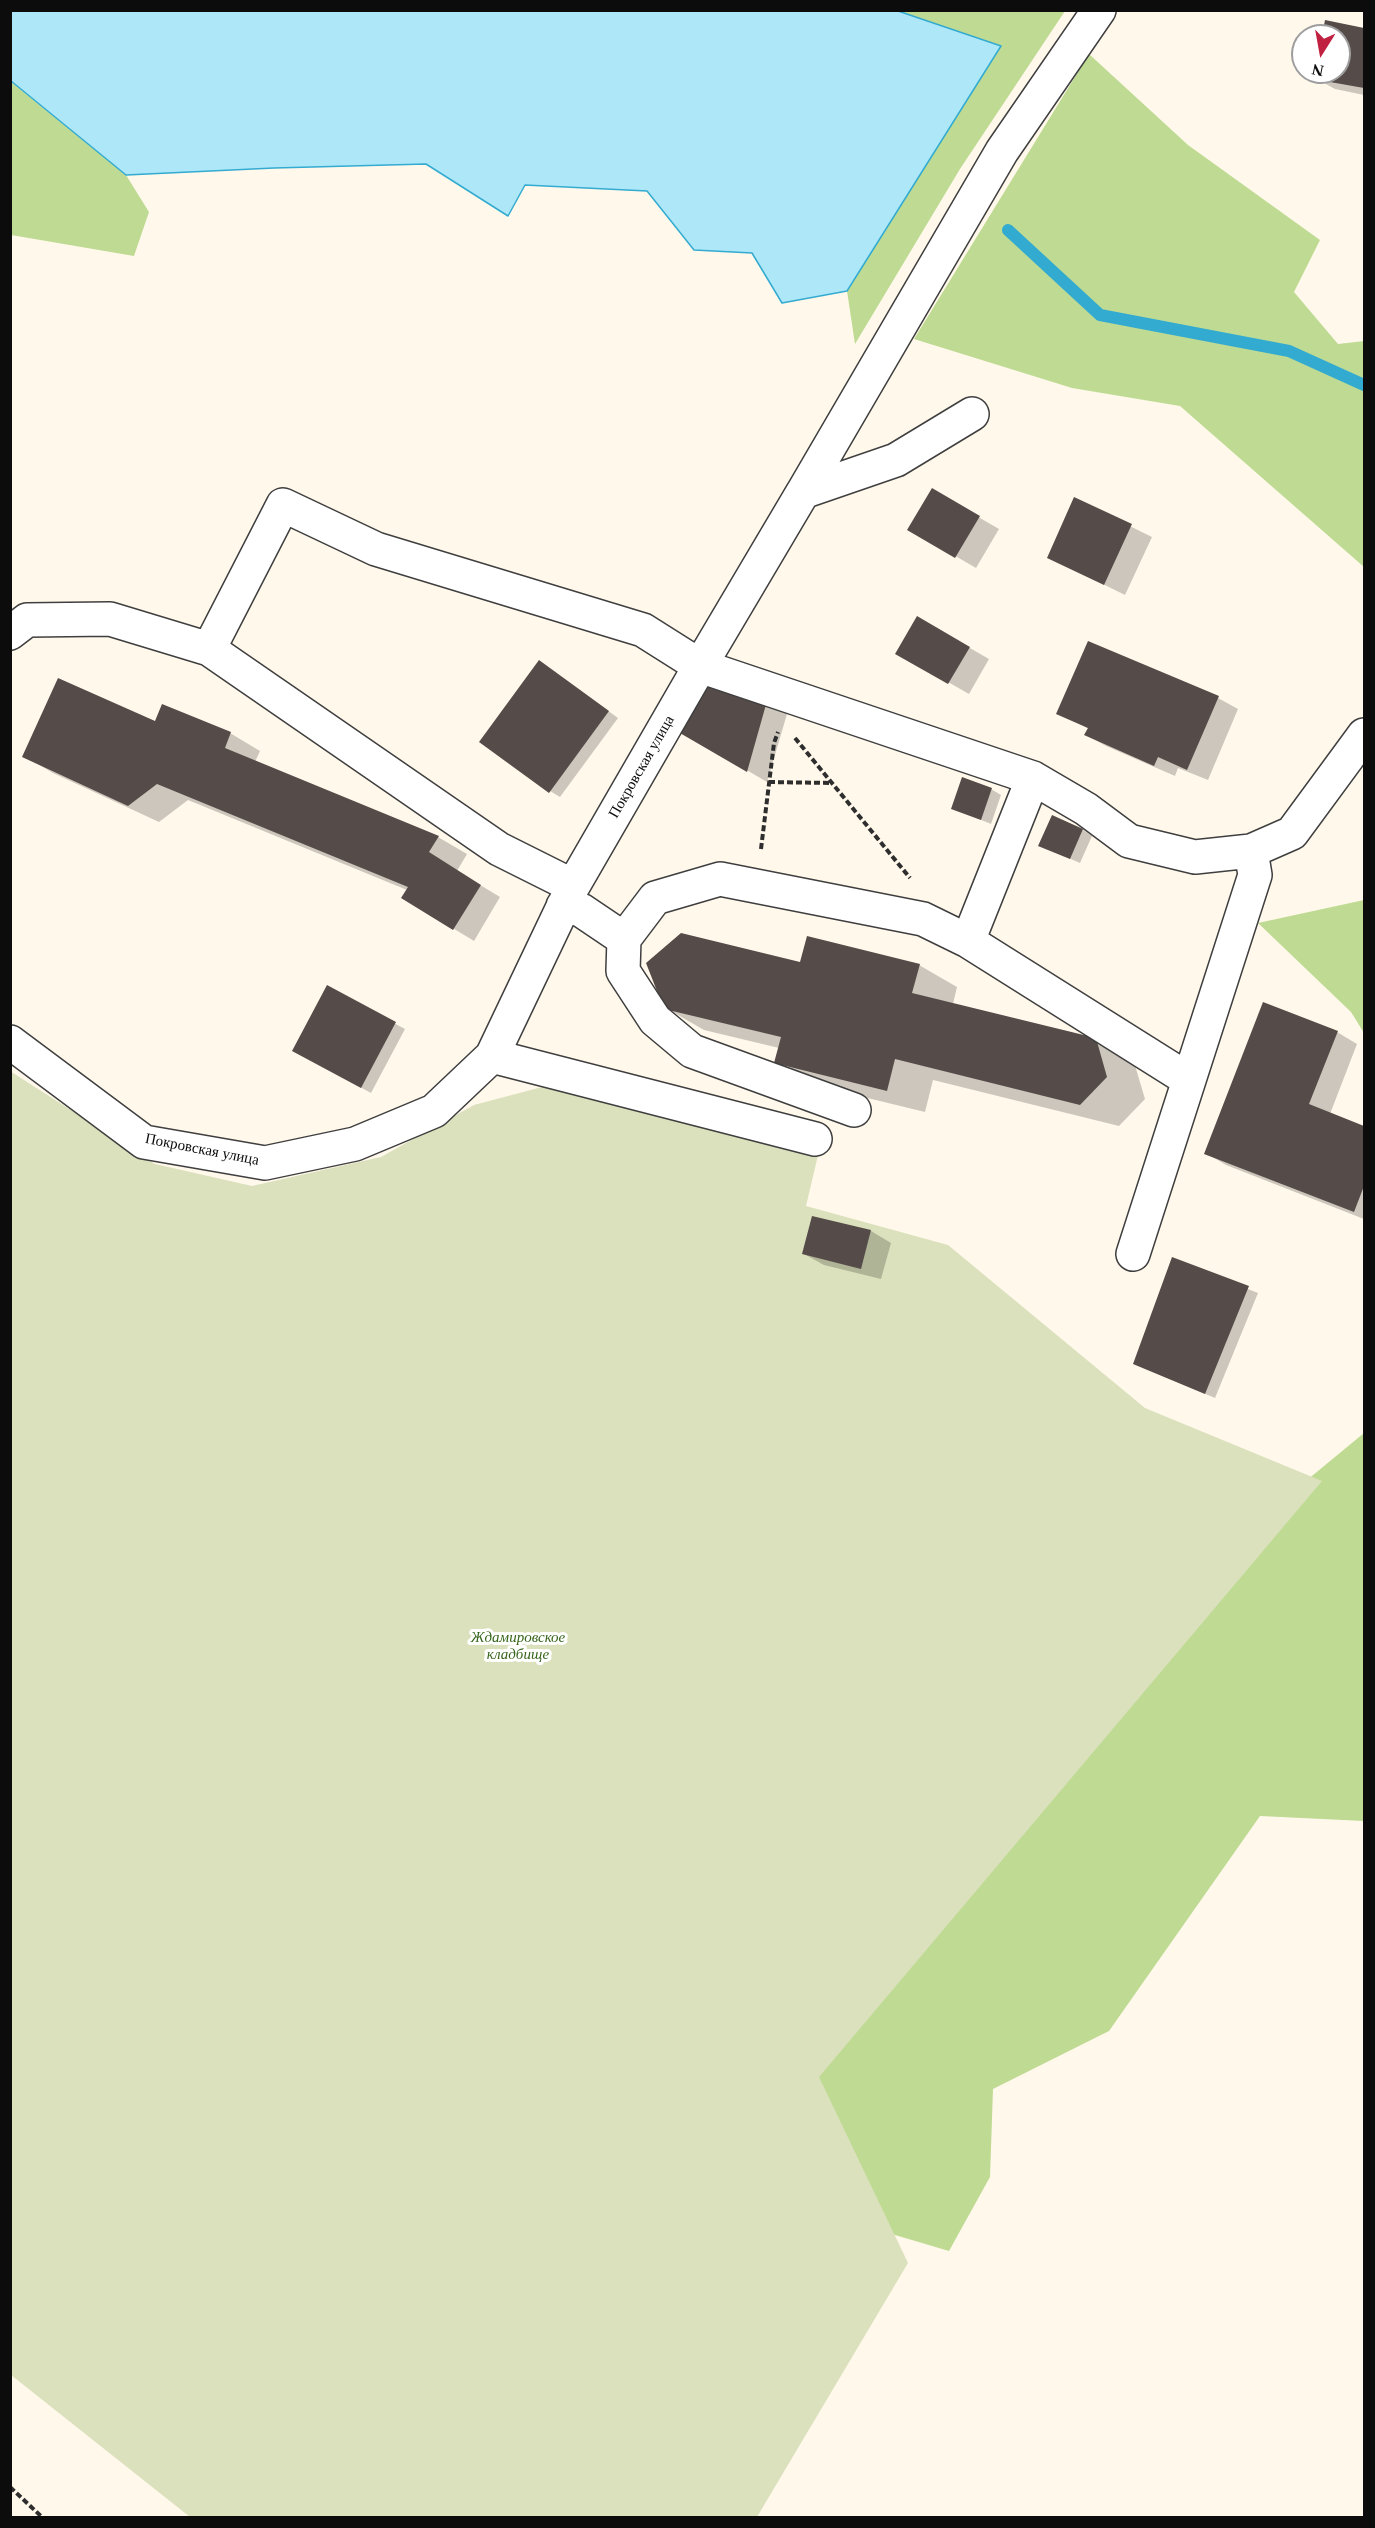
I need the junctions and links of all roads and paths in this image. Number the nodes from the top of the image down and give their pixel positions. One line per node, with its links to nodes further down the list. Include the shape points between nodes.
1 (1100, 10): 3 (street, Покровская улица, via 1002,151)
2 (972, 414): 3 (street, via 896,460)
3 (803, 492): 6 (street, Покровская улица)
4 (10, 633): 5 (street, via 27,620 110,619)
5 (209, 649): 6 (street, via 283,505 376,549 644,630); 15 (street)
6 (700, 666): 10 (street); 15 (street, Покровская улица)
7 (785, 731): 11 (path, via 779,729 774,743)
8 (791, 734): 12 (path)
9 (1365, 735): 13 (street, via 1292,833)
10 (1033, 778): 13 (street, via 1086,809 1129,841 1196,857); 18 (street)
11 (769, 782): 12 (path); 14 (path)
12 (832, 783): 16 (path, via 929,900)
13 (1251, 851): 21 (street, via 1255,875)
14 (756, 886): 16 (street); 17 (street, via 720,879 655,898)
15 (568, 896): 17 (street, via 581,910); 20 (street, Покровская улица)
16 (923, 919): 18 (street)
17 (624, 939): 22 (street, via 623,971 655,1020 692,1051)
18 (968, 940): 21 (street)
19 (10, 1042): 20 (street, Покровская улица, via 144,1142 265,1163 355,1144 434,1111)
20 (492, 1056): 23 (street)
21 (1189, 1080): 24 (street)
22 (854, 1110)
23 (815, 1139)
24 (1133, 1254)
25 (10, 2487): 26 (path)
26 (43, 2517)

